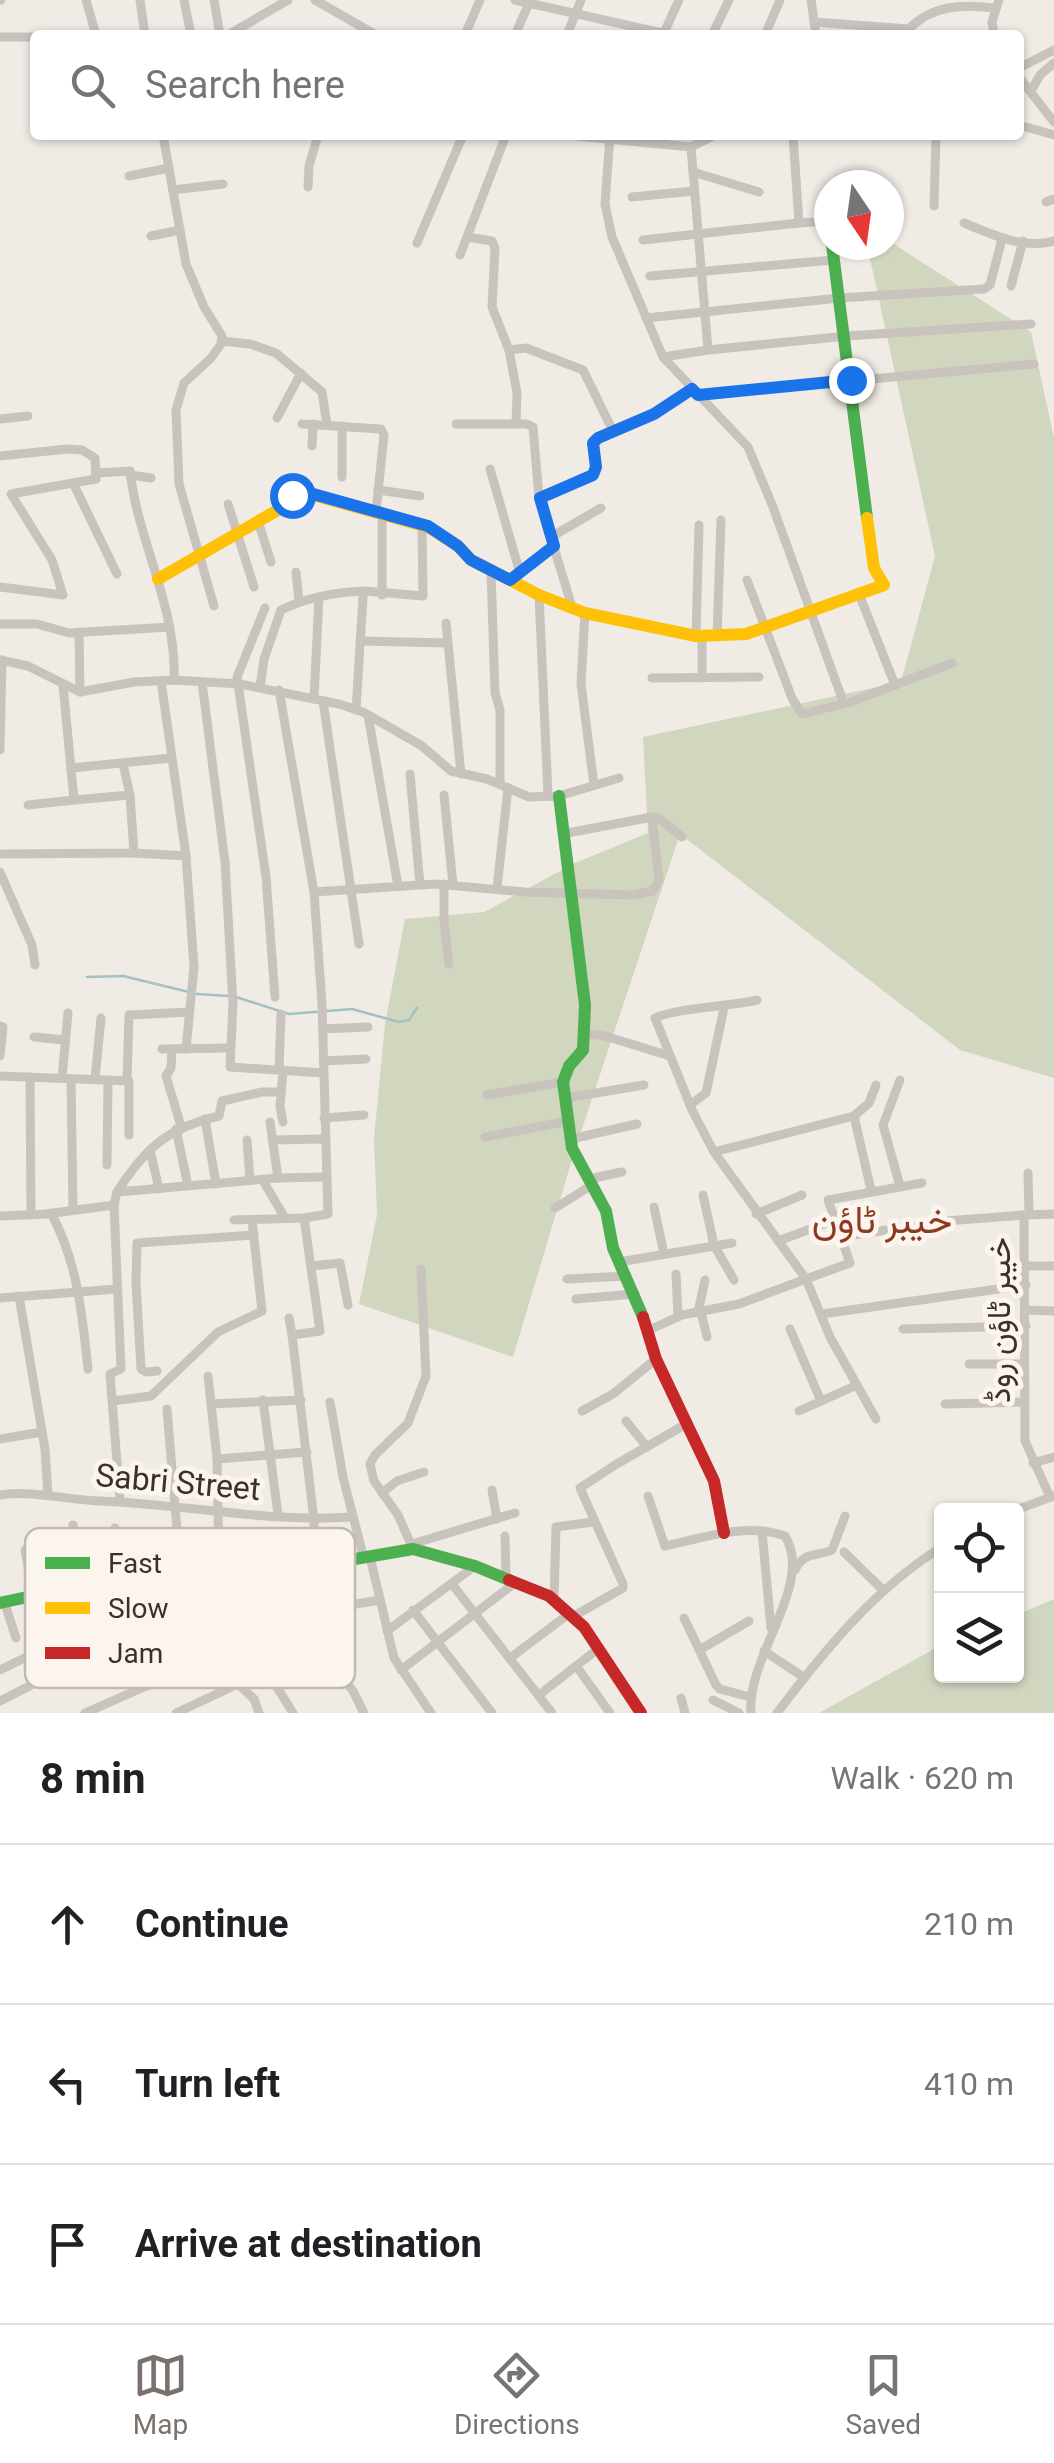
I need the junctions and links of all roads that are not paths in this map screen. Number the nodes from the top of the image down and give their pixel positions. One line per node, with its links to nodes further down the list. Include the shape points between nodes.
1 (86, 0): 21 (street)
2 (140, 0): 22 (street)
3 (184, 0): 23 (street)
4 (214, 0): 24 (street)
5 (288, 0): 17 (street)
6 (315, 0): 18 (street)
7 (480, 0): 29 (street)
8 (515, 0): 14 (street)
9 (581, 0): 16 (street)
10 (679, 0): 34 (street)
11 (729, 0): 35 (street)
12 (780, 0): 36 (street)
13 (811, 0): 20 (street)
14 (529, 2): 16 (street); 30 (street)
15 (996, 4): 39 (street, via 923,14); 40 (street)
16 (576, 14): 19 (street); 31 (street)
17 (253, 22): 25 (street); 26 (street)
18 (354, 22): 27 (street); 28 (street)
19 (610, 22): 32 (street); 33 (street)
20 (814, 22): 37 (street); 38 (street)
21 (95, 30)
22 (144, 30)
23 (189, 30)
24 (219, 30)
25 (238, 30)
26 (255, 30)
27 (352, 30)
28 (368, 30)
29 (467, 30)
30 (517, 30)
31 (569, 30)
32 (610, 30)
33 (647, 30)
34 (668, 30)
35 (714, 30)
36 (767, 30)
37 (815, 30)
38 (890, 30)
39 (911, 30)
40 (994, 30)
41 (0, 37): 42 (street)
42 (30, 38)
43 (1054, 50): 45 (street)
44 (1054, 63): 47 (street)
45 (1024, 65)
46 (1024, 83): 47 (street)
47 (1031, 91): 48 (street)
48 (1054, 122)
49 (1024, 126): 50 (street)
50 (1054, 135)
51 (164, 140): 61 (street)
52 (317, 140): 65 (street)
53 (461, 140): 82 (street)
54 (504, 140): 77 (street)
55 (610, 140): 90 (street, via 606,216)
56 (628, 140): 60 (street)
57 (708, 140): 60 (street)
58 (793, 140): 72 (street)
59 (936, 140): 70 (street)
60 (691, 147): 62 (street)
61 (169, 168): 63 (street); 66 (street)
62 (693, 172): 67 (street); 68 (street)
63 (129, 176)
64 (223, 184): 66 (street)
65 (308, 188)
66 (173, 190): 74 (street)
67 (694, 191): 69 (street); 75 (street)
68 (759, 192)
69 (632, 197)
70 (934, 206)
71 (814, 222): 72 (street)
72 (799, 223): 75 (street)
73 (964, 223): 78 (street)
74 (180, 230): 76 (street); 93 (street, via 192,279)
75 (698, 232): 79 (street); 85 (street)
76 (151, 236)
77 (467, 236): 83 (street); 94 (street, via 494,244 492,307)
78 (1002, 238): 81 (street); 88 (street, via 984,289)
79 (644, 240)
80 (1054, 240): 81 (street)
81 (1023, 241): 87 (street)
82 (417, 244)
83 (460, 254)
84 (834, 260): 85 (street); 88 (street)
85 (701, 270): 86 (street); 89 (street)
86 (650, 276)
87 (1010, 286)
88 (840, 298): 89 (street); 92 (street)
89 (703, 311): 90 (street); 95 (street)
90 (646, 318): 96 (street)
91 (1031, 324): 92 (street)
92 (846, 336): 95 (street); 99 (street)
93 (222, 341): 98 (street, via 262,347); 130 (street, via 184,383 176,410 178,473)
94 (509, 350): 105 (street); 108 (street, via 526,348 582,370)
95 (708, 350): 96 (street)
96 (663, 357): 100 (street)
97 (1034, 364): 99 (street)
98 (301, 374): 102 (street); 106 (street, via 322,392)
99 (851, 380): 100 (street); 143 (street, via 874,568 884,585)
100 (695, 392): 108 (street); 149 (street, via 748,447)
101 (28, 416): 103 (street)
102 (277, 418)
103 (0, 419)
104 (456, 424): 105 (street)
105 (516, 424): 120 (street, via 532,427)
106 (327, 425): 107 (street); 109 (street, via 308,424)
107 (342, 426): 114 (street); 117 (street, via 382,429)
108 (613, 431): 120 (street, via 593,443 593,475)
109 (312, 446)
110 (0, 456): 112 (street, via 82,450 95,458)
111 (490, 469): 135 (street)
112 (96, 472): 113 (street); 116 (street, via 94,481)
113 (130, 475): 115 (street); 136 (street)
114 (342, 477)
115 (151, 478)
116 (73, 483): 118 (street); 134 (street)
117 (378, 490): 119 (street); 123 (street)
118 (5, 494): 138 (street, via 52,560 63,595)
119 (420, 496)
120 (540, 498): 129 (street)
121 (228, 504): 128 (street)
122 (602, 508): 129 (street)
123 (379, 513): 125 (street, via 299,491); 126 (street); 141 (street)
124 (721, 520): 156 (street)
125 (258, 521): 128 (street); 131 (street)
126 (422, 525): 132 (street); 141 (street, via 424,596)
127 (699, 525): 155 (street)
128 (236, 534): 130 (street); 139 (street)
129 (552, 542): 135 (street); 148 (street)
130 (199, 555): 136 (street); 146 (street)
131 (271, 562)
132 (492, 571): 135 (street); 185 (street)
133 (296, 572): 145 (street)
134 (117, 574)
135 (515, 577): 142 (street)
136 (158, 579): 152 (street)
137 (748, 580): 153 (street)
138 (0, 587)
139 (254, 587)
140 (365, 591): 141 (street); 144 (street); 157 (street)
141 (382, 594)
142 (538, 594): 148 (street); 188 (street)
143 (859, 594): 149 (street); 169 (street)
144 (319, 597): 145 (street); 173 (street)
145 (299, 601): 170 (street, via 282,610)
146 (214, 606)
147 (265, 608): 167 (street, via 237,677)
148 (579, 610): 155 (street); 184 (street)
149 (810, 612): 153 (street); 174 (street)
150 (0, 624): 154 (street)
151 (446, 624): 158 (street)
152 (170, 626): 154 (street); 164 (street)
153 (767, 628): 156 (street); 174 (street, via 798,712 806,716)
154 (80, 632): 172 (street)
155 (699, 636): 156 (street); 163 (street)
156 (717, 636)
157 (360, 641): 158 (street); 175 (street)
158 (448, 643): 182 (street)
159 (1, 660): 168 (street); 177 (street)
160 (952, 663): 169 (street)
161 (759, 677): 163 (street)
162 (652, 678): 163 (street)
163 (702, 678)
164 (174, 680): 165 (street); 166 (street)
165 (160, 681): 172 (street); 178 (street)
166 (202, 682): 167 (street); 222 (street, via 224,862)
167 (240, 684): 170 (street); 208 (street)
168 (63, 685): 172 (street); 180 (street)
169 (895, 686): 174 (street)
170 (260, 687): 171 (street)
171 (280, 690): 173 (street); 203 (street)
172 (80, 692)
173 (318, 700): 175 (street); 202 (street)
174 (844, 704)
175 (356, 710): 176 (street)
176 (368, 714): 182 (street); 200 (street)
177 (0, 750)
178 (171, 758): 179 (street); 196 (street)
179 (123, 764): 180 (street); 186 (street)
180 (71, 768): 189 (street)
181 (410, 774): 199 (street)
182 (461, 774): 185 (street)
183 (619, 778): 184 (street)
184 (594, 785): 188 (street)
185 (504, 786): 188 (street, via 529,797); 201 (street)
186 (130, 795): 189 (street); 194 (street)
187 (444, 795): 198 (street)
188 (553, 795): 192 (street)
189 (74, 800): 190 (street)
190 (28, 806)
191 (652, 817): 192 (street); 193 (street); 204 (street, via 657,889 632,895)
192 (562, 834): 204 (street)
193 (682, 838)
194 (134, 853): 195 (street); 196 (street)
195 (0, 854)
196 (186, 856): 211 (street)
197 (0, 872): 207 (street)
198 (449, 884): 199 (street); 201 (street); 206 (street)
199 (420, 885): 200 (street)
200 (398, 886): 202 (street)
201 (497, 888): 204 (street)
202 (352, 890): 203 (street); 205 (street)
203 (314, 892): 217 (street)
204 (570, 892): 218 (street)
205 (359, 944)
206 (449, 964)
207 (35, 965)
208 (275, 997)
209 (757, 1000): 210 (street)
210 (724, 1008): 224 (street, via 655,1018); 242 (street, via 706,1094)
211 (189, 1012): 221 (street); 234 (street, via 129,1015)
212 (68, 1013): 220 (street)
213 (280, 1014): 227 (street)
214 (101, 1018): 232 (street)
215 (0, 1026): 223 (street)
216 (368, 1027): 217 (street)
217 (322, 1028): 226 (street)
218 (583, 1033): 224 (street); 236 (street, via 582,1050)
219 (34, 1037): 220 (street)
220 (66, 1040): 231 (street)
221 (186, 1048): 222 (street); 251 (street, via 167,1049)
222 (230, 1048): 227 (street, via 230,1067)
223 (0, 1056)
224 (670, 1056): 242 (street)
225 (366, 1059): 226 (street)
226 (323, 1061): 228 (street)
227 (281, 1070): 228 (street); 239 (street)
228 (324, 1073): 245 (street)
229 (0, 1076): 230 (street)
230 (30, 1077): 231 (street); 285 (street)
231 (66, 1078): 232 (street); 280 (street)
232 (94, 1080): 233 (street)
233 (108, 1080): 234 (street); 260 (street)
234 (126, 1080): 252 (street)
235 (900, 1080): 271 (street, via 883,1126)
236 (563, 1082): 240 (street); 241 (street)
237 (644, 1084): 241 (street)
238 (876, 1085): 244 (street)
239 (281, 1092): 246 (street, via 222,1101 220,1116); 249 (street)
240 (487, 1095)
241 (566, 1098): 247 (street)
242 (690, 1105): 259 (street)
243 (364, 1115): 245 (street)
244 (854, 1116): 259 (street); 273 (street)
245 (324, 1118): 254 (street)
246 (205, 1119): 251 (street); 269 (street)
247 (569, 1121): 253 (street); 255 (street)
248 (270, 1122): 257 (street)
249 (283, 1122)
250 (637, 1124): 255 (street)
251 (178, 1128): 258 (street); 270 (street)
252 (129, 1135)
253 (485, 1137)
254 (325, 1139): 257 (street); 263 (street)
255 (571, 1139): 267 (street)
256 (247, 1140): 266 (street)
257 (272, 1140): 264 (street)
258 (150, 1150): 272 (street); 274 (street)
259 (714, 1152): 282 (street)
260 (107, 1165)
261 (622, 1172): 267 (street)
262 (1028, 1173): 283 (street)
263 (326, 1177): 264 (street); 288 (street, via 328,1214)
264 (278, 1178): 265 (street)
265 (262, 1179): 266 (street); 287 (street)
266 (250, 1180): 269 (street)
267 (590, 1182): 278 (street); 302 (street)
268 (922, 1183): 271 (street)
269 (216, 1184): 270 (street)
270 (188, 1186): 272 (street)
271 (900, 1186): 273 (street)
272 (159, 1189): 274 (street)
273 (871, 1190): 291 (street, via 828,1200)
274 (117, 1192): 277 (street)
275 (802, 1194): 282 (street)
276 (703, 1195): 296 (street)
277 (114, 1204): 280 (street); 308 (street)
278 (555, 1208)
279 (654, 1208): 297 (street)
280 (73, 1210): 281 (street)
281 (51, 1214): 285 (street); 309 (street)
282 (756, 1214): 294 (street)
283 (1026, 1214): 284 (street); 293 (street, خیبر ٹاؤن روڈ); 299 (street, خیبر ٹاؤن روڈ)
284 (1054, 1214)
285 (31, 1215): 286 (street)
286 (0, 1216)
287 (285, 1218): 288 (street); 290 (street)
288 (304, 1218): 298 (street)
289 (234, 1220): 290 (street)
290 (252, 1220): 292 (street)
291 (835, 1220): 293 (street); 294 (street)
292 (254, 1235): 306 (street, via 138,1243); 336 (street, via 262,1311 218,1332 150,1396)
293 (842, 1237): 305 (street, via 850,1263)
294 (778, 1241): 305 (street)
295 (732, 1242): 296 (street)
296 (714, 1245): 297 (street); 317 (street, via 730,1276 702,1280)
297 (664, 1254): 302 (street)
298 (311, 1266): 314 (street, via 340,1263); 325 (street, via 320,1331)
299 (1026, 1266): 300 (street); 307 (street, خیبر ٹاؤن روڈ)
300 (1054, 1266)
301 (421, 1269): 358 (street, via 426,1376 408,1423 372,1458 370,1470)
302 (623, 1269): 304 (street); 310 (street)
303 (676, 1274): 319 (street)
304 (567, 1279)
305 (806, 1279): 317 (street); 318 (street)
306 (136, 1282): 308 (street); 331 (street, via 141,1369)
307 (1026, 1285): 315 (street, خیبر ٹاؤن روڈ); 318 (street)
308 (117, 1286): 309 (street); 336 (street, via 122,1369 110,1374)
309 (80, 1292): 311 (street); 330 (street)
310 (635, 1294): 313 (street); 324 (street)
311 (18, 1296): 312 (street); 348 (street)
312 (0, 1298)
313 (576, 1299)
314 (348, 1305)
315 (1026, 1310): 316 (street); 321 (street, خیبر ٹاؤن روڈ)
316 (1054, 1311)
317 (699, 1312): 319 (street); 326 (street)
318 (822, 1314): 333 (street)
319 (678, 1317): 324 (street)
320 (290, 1318): 325 (street)
321 (1026, 1326): 323 (street); 329 (street, خیبر ٹاؤن روڈ)
322 (790, 1329): 337 (street)
323 (903, 1329)
324 (646, 1332): 327 (street)
325 (292, 1335): 335 (street)
326 (708, 1336)
327 (656, 1359): 343 (street); 347 (street)
328 (968, 1364): 329 (street)
329 (1024, 1364): 339 (street, خیبر ٹاؤن روڈ)
330 (88, 1369)
331 (157, 1371)
332 (208, 1376): 340 (street)
333 (857, 1385): 337 (street); 345 (street)
334 (263, 1400): 335 (street); 340 (street); 352 (street)
335 (302, 1400): 351 (street)
336 (112, 1401): 363 (street)
337 (821, 1401): 344 (street)
338 (330, 1402): 369 (street)
339 (1024, 1402): 341 (street); 355 (street, خیبر ٹاؤن روڈ)
340 (211, 1404): 354 (street)
341 (944, 1404)
342 (167, 1410): 365 (street)
343 (582, 1411)
344 (799, 1411)
345 (876, 1419)
346 (626, 1421): 350 (street)
347 (688, 1423): 350 (street); 380 (street, via 714,1480)
348 (42, 1432): 349 (street); 360 (street)
349 (0, 1440)
350 (647, 1447): 373 (street, via 580,1488)
351 (307, 1452): 352 (street); 372 (street)
352 (269, 1455): 354 (street); 368 (street)
353 (1054, 1456): 355 (street)
354 (217, 1458): 366 (street)
355 (1033, 1463): 362 (street, خیبر ٹاؤن روڈ)
356 (424, 1472): 358 (street)
357 (492, 1490): 371 (street)
358 (382, 1493): 382 (street)
359 (0, 1495): 360 (street, Sabri Street)
360 (48, 1495): 363 (street, Sabri Street)
361 (648, 1496): 380 (street, via 665,1546)
362 (1052, 1497): 364 (street)
363 (120, 1500): 365 (street, Sabri Street)
364 (1024, 1507)
365 (177, 1508): 366 (street, Sabri Street); 376 (street)
366 (219, 1511): 368 (street, Sabri Street); 377 (street)
367 (515, 1513): 371 (street)
368 (278, 1514): 372 (street, Sabri Street)
369 (352, 1516): 372 (street, Sabri Street); 387 (street)
370 (845, 1516): 390 (street, via 832,1550 810,1553)
371 (496, 1519): 382 (street)
372 (314, 1520): 378 (street)
373 (593, 1522): 395 (street, via 556,1526); 400 (street, via 622,1588)
374 (73, 1525): 375 (street)
375 (73, 1528)
376 (178, 1528)
377 (219, 1528)
378 (314, 1528)
379 (762, 1531): 380 (street); 390 (street, via 785,1536); 404 (street)
380 (724, 1533)
381 (504, 1536): 391 (street)
382 (412, 1546): 387 (street); 389 (street)
383 (24, 1550): 386 (street)
384 (844, 1552): 393 (street)
385 (934, 1552): 393 (street)
386 (25, 1555)
387 (367, 1558): 388 (street); 394 (street)
388 (355, 1560)
389 (476, 1566): 391 (street); 392 (street)
390 (794, 1573): 404 (street)
391 (511, 1580): 395 (street); 399 (street)
392 (452, 1584): 398 (street); 399 (street)
393 (883, 1590): 415 (street)
394 (380, 1600): 397 (street); 403 (street)
395 (554, 1600): 400 (street)
396 (2, 1602): 405 (street)
397 (355, 1604)
398 (413, 1610): 403 (street); 406 (street)
399 (476, 1614): 406 (street); 411 (street)
400 (572, 1614): 407 (street); 411 (street)
401 (684, 1618): 408 (street)
402 (749, 1621): 408 (street)
403 (387, 1630): 414 (street)
404 (772, 1633): 409 (street)
405 (16, 1638)
406 (437, 1642): 414 (street); 433 (street)
407 (599, 1648): 412 (street); 436 (street)
408 (701, 1649): 423 (street, via 720,1689)
409 (764, 1650): 415 (street); 423 (street)
410 (25, 1658): 413 (street)
411 (510, 1658): 422 (street)
412 (576, 1667): 422 (street); 435 (street)
413 (0, 1670)
414 (401, 1670): 432 (street)
415 (805, 1678): 440 (street)
416 (26, 1688): 426 (street)
417 (143, 1688): 427 (street)
418 (229, 1688): 428 (street)
419 (244, 1688): 429 (street)
420 (277, 1688): 430 (street)
421 (351, 1688): 431 (street)
422 (539, 1695): 434 (street)
423 (750, 1697): 439 (street)
424 (680, 1698): 437 (street)
425 (713, 1700): 438 (street)
426 (0, 1701)
427 (85, 1713)
428 (176, 1713)
429 (259, 1713)
430 (292, 1713)
431 (364, 1713)
432 (431, 1713)
433 (492, 1713)
434 (552, 1713)
435 (610, 1713)
436 (642, 1713)
437 (685, 1713)
438 (738, 1713)
439 (751, 1713)
440 (777, 1713)

